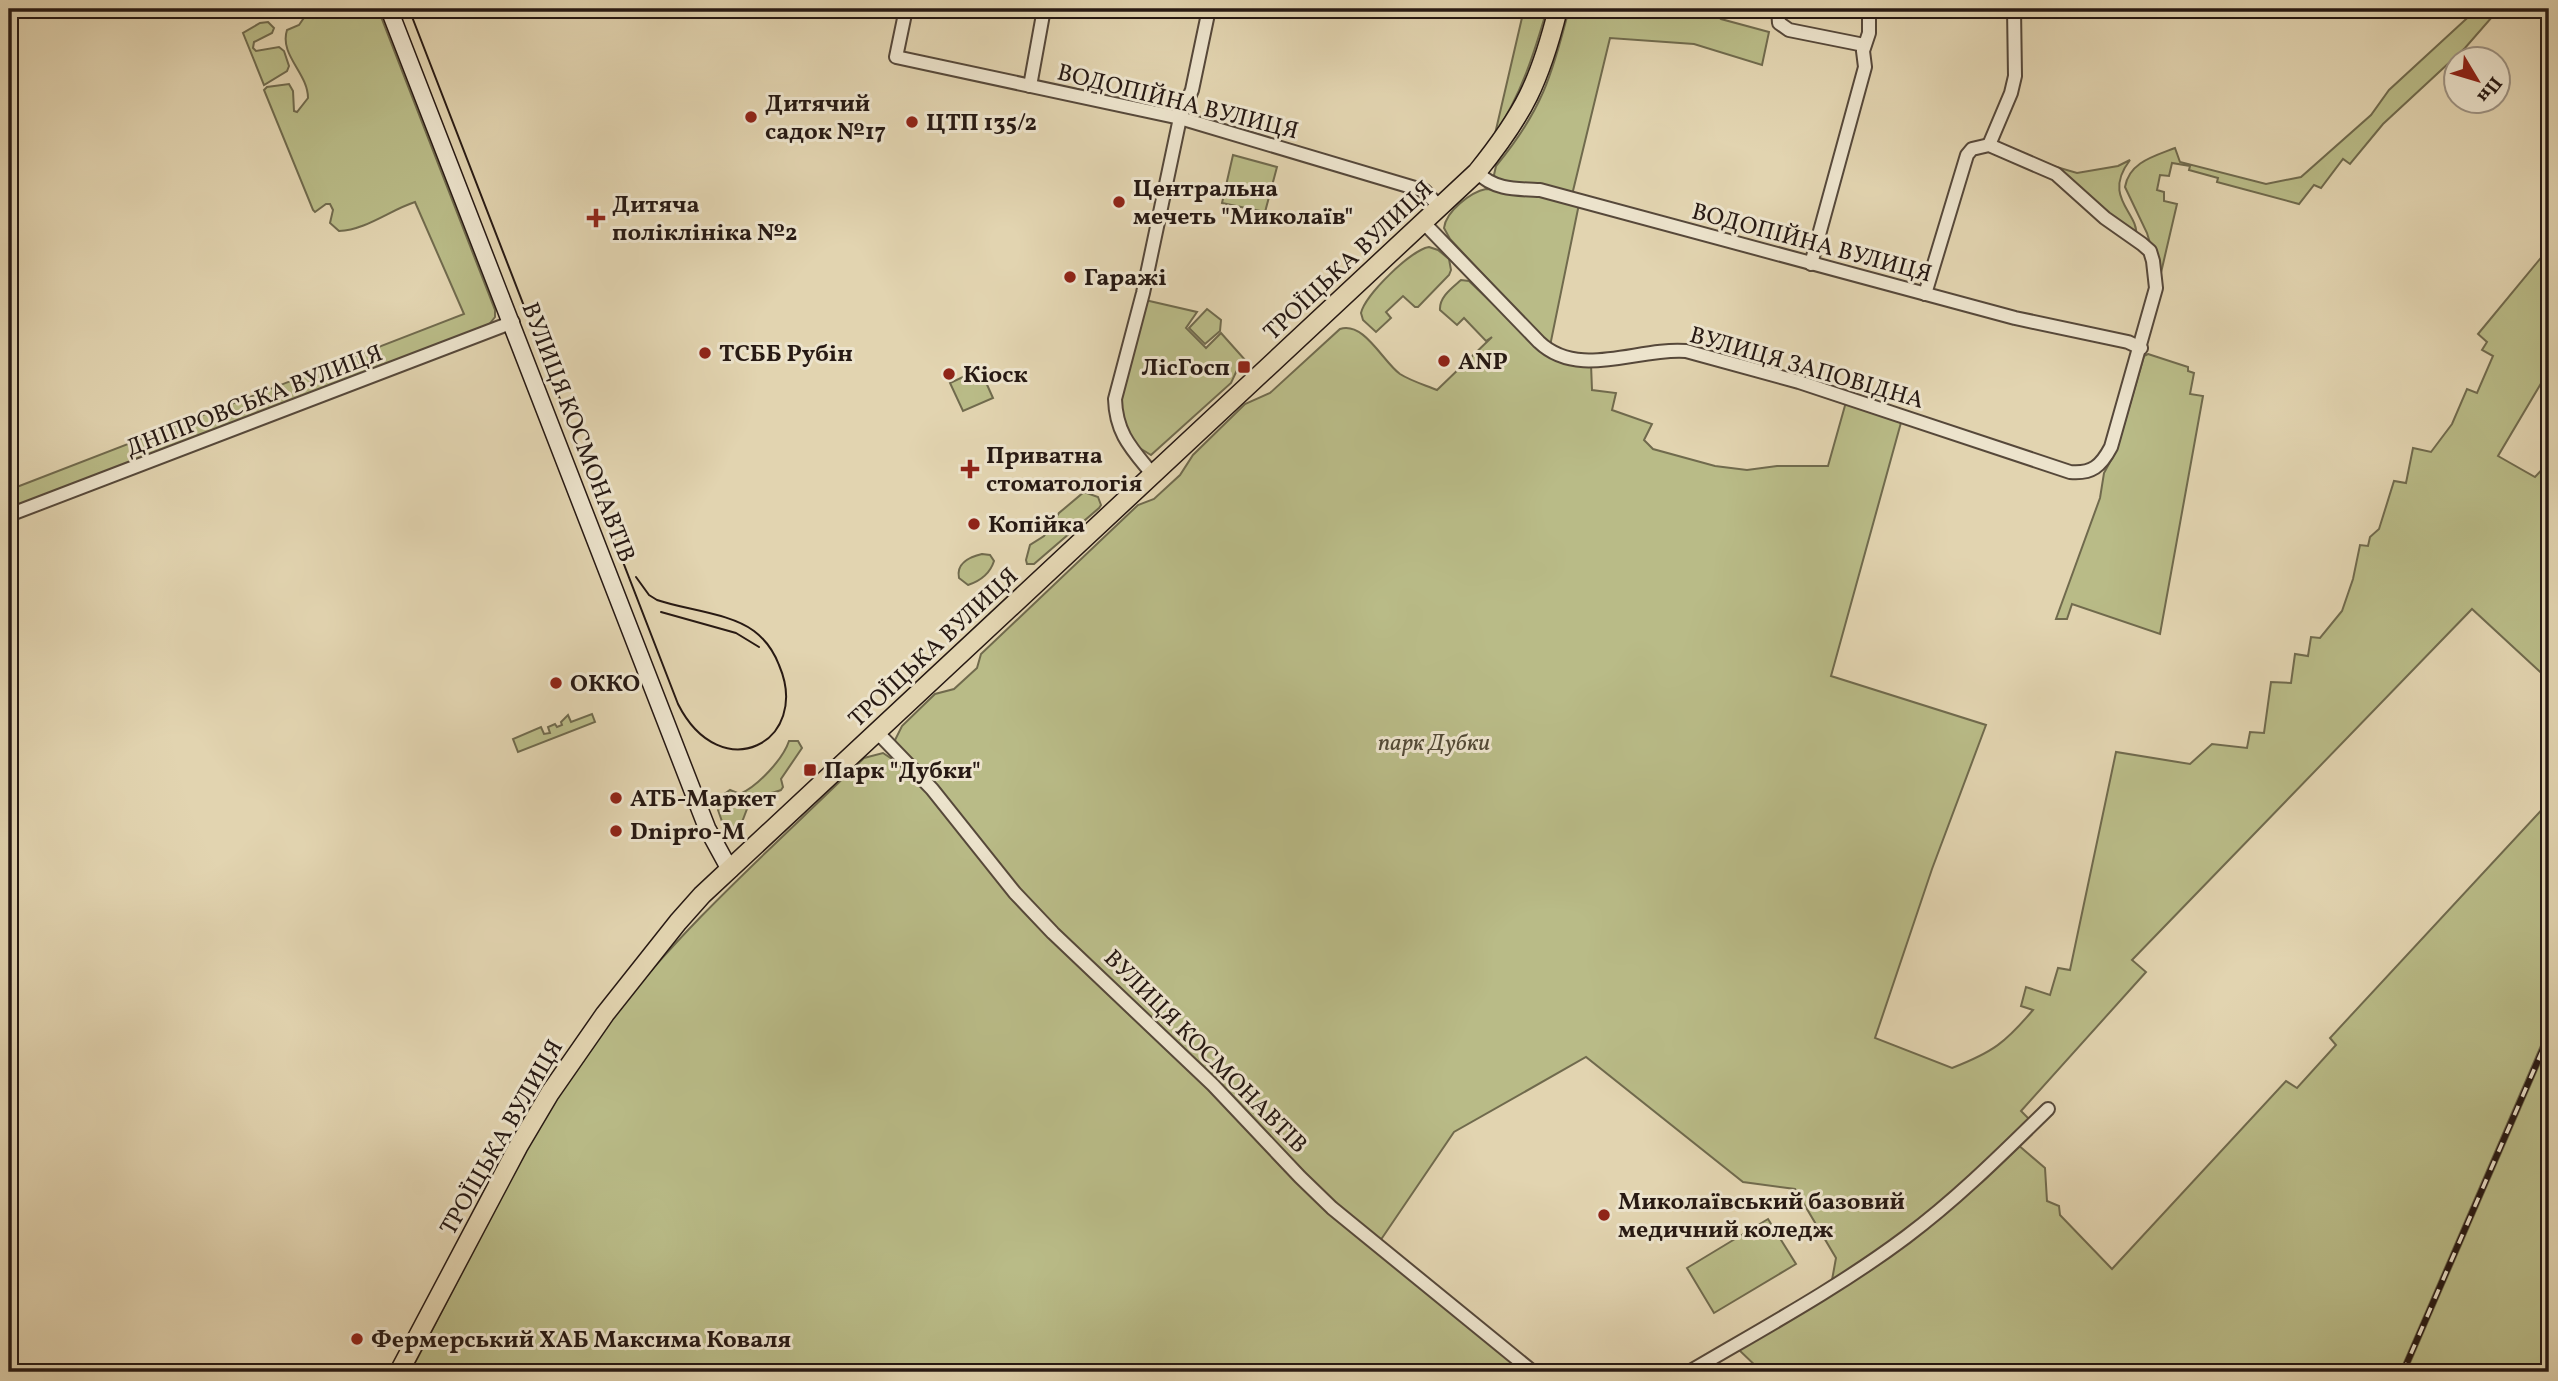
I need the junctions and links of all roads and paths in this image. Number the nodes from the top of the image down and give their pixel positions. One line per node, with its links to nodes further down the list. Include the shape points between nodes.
1 (389, 9): 18 (main road, ВУЛИЦЯ КОСМОНАВТІВ)
2 (906, 9): 10 (street, ВОДОПІЙНА ВУЛИЦЯ, via 897,57)
3 (1044, 9): 10 (street)
4 (1209, 9): 11 (street, via 1192,90)
5 (1558, 9): 13 (main road, ТРОЇЦЬКА ВУЛИЦЯ, via 1546,58 1528,99)
6 (1777, 9): 9 (street, via 1783,27)
7 (1869, 9): 9 (street)
8 (2014, 9): 12 (street, via 2015,76)
9 (1864, 45): 16 (street, via 1865,67)
10 (1030, 86): 11 (street, ВОДОПІЙНА ВУЛИЦЯ)
11 (1180, 118): 14 (street, ВОДОПІЙНА ВУЛИЦЯ, via 1424,191); 20 (street, via 1115,399 1115,416 1124,439)
12 (1989, 145): 17 (street, via 1967,155); 19 (street, ВУЛИЦЯ ЗАПОВІДНА, via 2056,174 2150,251 2156,288)
13 (1477, 172): 14 (main road, ТРОЇЦЬКА ВУЛИЦЯ); 16 (street, ВОДОПІЙНА ВУЛИЦЯ, via 1497,186 1540,190)
14 (1440, 208): 15 (main road, ТРОЇЦЬКА ВУЛИЦЯ)
15 (1424, 223): 19 (street, ВУЛИЦЯ ЗАПОВІДНА, via 1539,342 1559,356 1583,360 1666,350 1699,354 1799,382 2070,472 2092,471 2105,458); 20 (main road, ТРОЇЦЬКА ВУЛИЦЯ)
16 (1811, 264): 17 (street, ВОДОПІЙНА ВУЛИЦЯ)
17 (1925, 294): 19 (street, ВОДОПІЙНА ВУЛИЦЯ)
18 (513, 322): 21 (street, ДНІПРОВСЬКА ВУЛИЦЯ); 23 (main road, ВУЛИЦЯ КОСМОНАВТІВ, via 707,828)
19 (2141, 348)
20 (1153, 475): 22 (main road, ТРОЇЦЬКА ВУЛИЦЯ)
21 (9, 515)
22 (877, 732): 23 (main road, ТРОЇЦЬКА ВУЛИЦЯ); 26 (street, ВУЛИЦЯ КОСМОНАВТІВ, via 932,789 1014,893 1213,1085 1300,1177)
23 (730, 870): 25 (main road, ТРОЇЦЬКА ВУЛИЦЯ, via 678,922 550,1093)
24 (2048, 1109): 27 (street, via 1992,1165 1905,1238)
25 (399, 1372)
26 (1533, 1372)
27 (1689, 1372)

